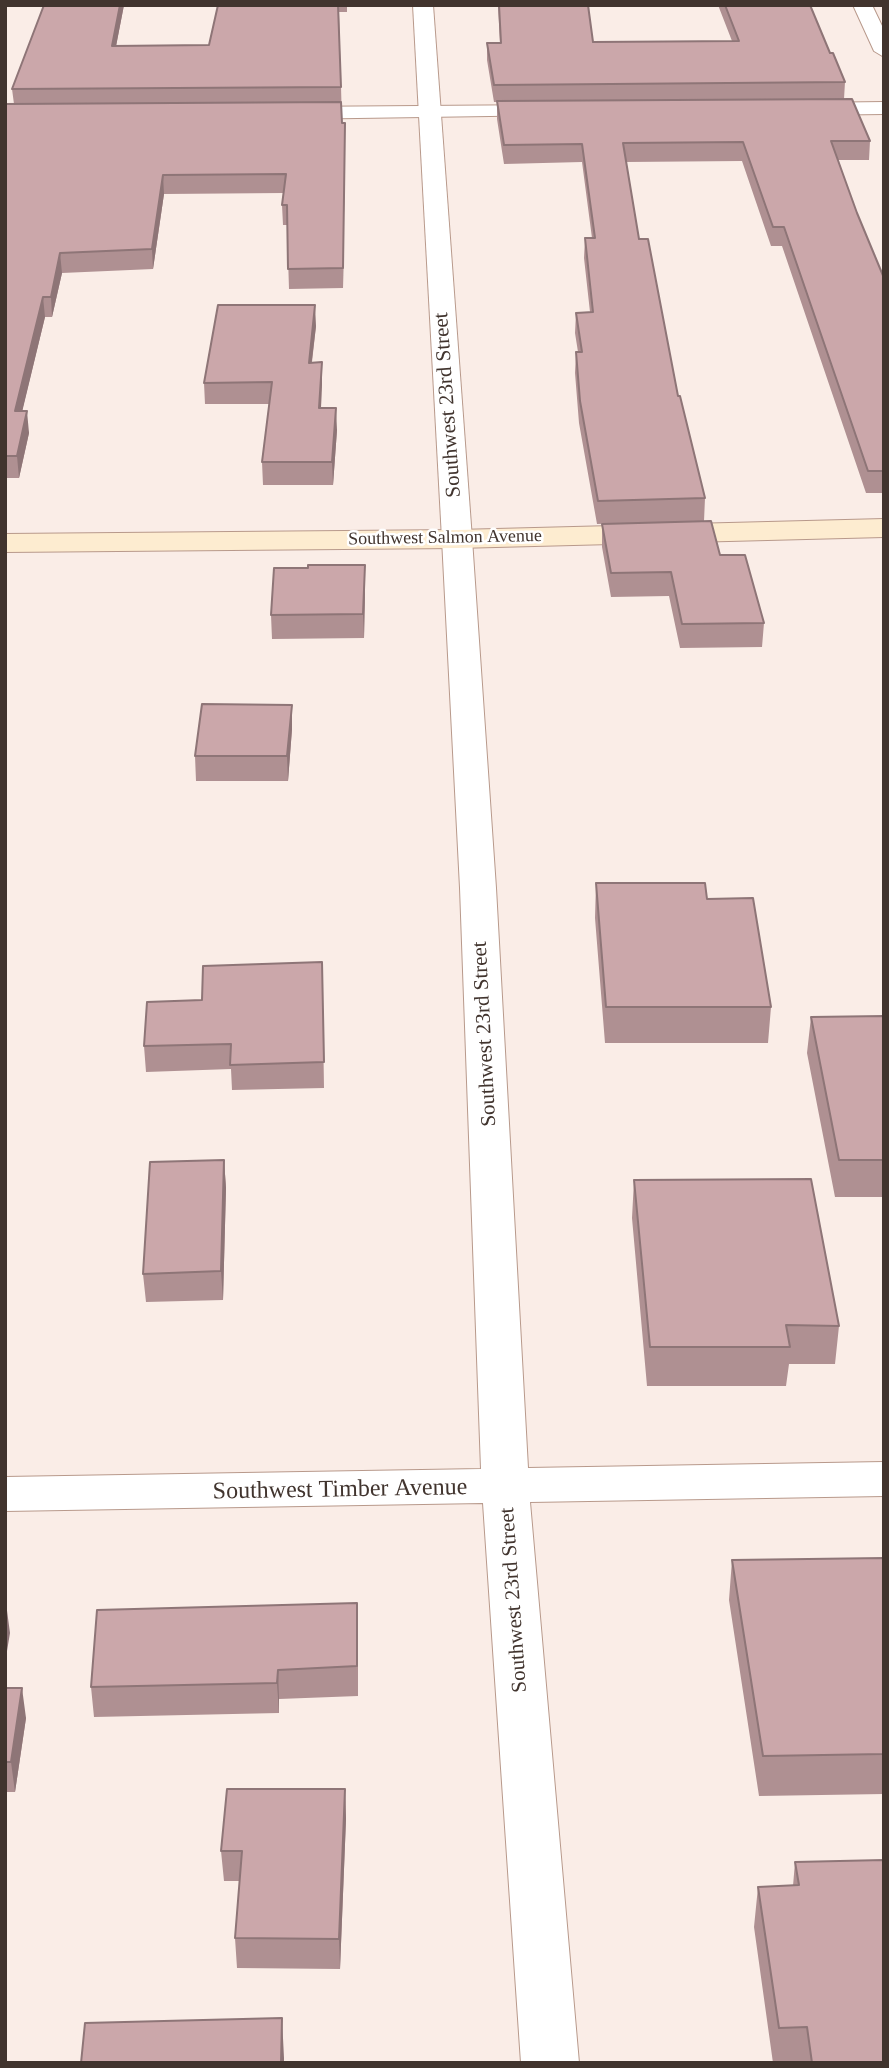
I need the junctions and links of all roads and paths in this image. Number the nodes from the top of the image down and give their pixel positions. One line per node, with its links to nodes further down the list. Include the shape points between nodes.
1 (422, 5): 7 (street, Southwest 23rd Street)
2 (862, 5): 3 (street)
3 (884, 51)
4 (884, 108): 5 (street)
5 (787, 109)
6 (566, 111): 7 (street)
7 (428, 112): 8 (street); 10 (street, Southwest 23rd Street)
8 (264, 113)
9 (884, 528): 10 (main road, Southwest Salmon Avenue)
10 (457, 538): 11 (main road, Southwest Salmon Avenue); 13 (street, Southwest 23rd Street)
11 (5, 543)
12 (884, 1479): 13 (street, Southwest Timber Avenue)
13 (505, 1487): 14 (street, Southwest Timber Avenue); 15 (street, Southwest 23rd Street)
14 (5, 1494)
15 (550, 2063)

